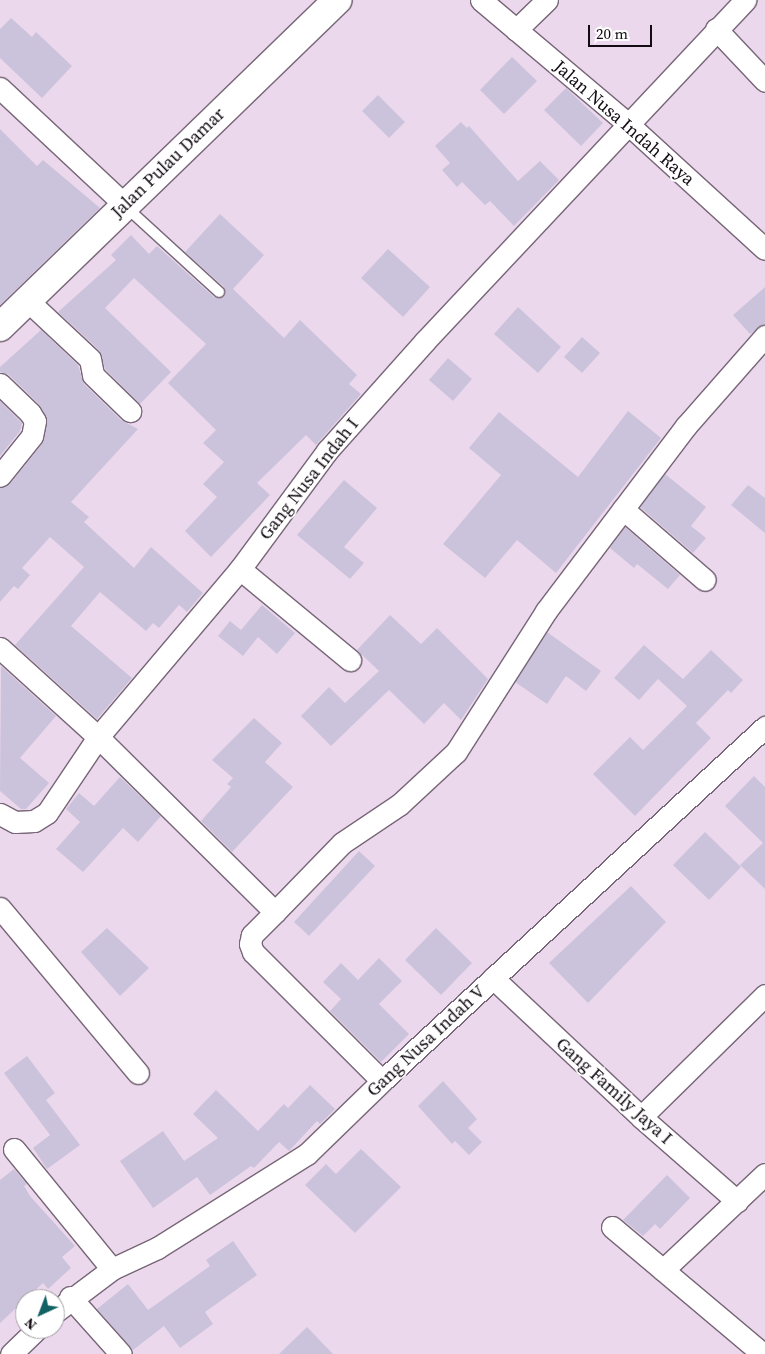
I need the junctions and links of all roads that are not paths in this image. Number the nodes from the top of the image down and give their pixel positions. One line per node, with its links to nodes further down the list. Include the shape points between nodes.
1 (337, 0): 10 (street, Jalan Pulau Damar)
2 (481, 0): 6 (street, Jalan Nusa Indah Raya)
3 (547, 0): 6 (street)
4 (745, 0): 5 (street, Gang Nusa Indah I)
5 (716, 29): 7 (street); 9 (street, Gang Nusa Indah I)
6 (516, 30): 9 (street, Jalan Nusa Indah Raya)
7 (765, 81)
8 (0, 88): 10 (street)
9 (628, 124): 11 (street, Jalan Nusa Indah Raya); 20 (street, Gang Nusa Indah I, via 327,451)
10 (124, 204): 12 (lane); 13 (street, Jalan Pulau Damar)
11 (765, 249)
12 (219, 292)
13 (27, 300): 14 (street, Jalan Pulau Damar); 17 (street, via 90,360 93,375)
14 (0, 327)
15 (765, 336): 19 (street, via 686,426)
16 (0, 384): 18 (street, via 30,412 34,421 32,436)
17 (130, 411)
18 (0, 476)
19 (623, 509): 21 (street); 28 (street, via 546,611 456,752 400,804 342,843)
20 (240, 568): 23 (street); 25 (street, Gang Nusa Indah I)
21 (705, 580)
22 (0, 648): 25 (street)
23 (350, 660)
24 (765, 727): 29 (street, Gang Nusa Indah V)
25 (98, 737): 26 (street, Gang Nusa Indah I, via 47,813 34,821 14,822); 28 (street)
26 (0, 814)
27 (0, 908): 31 (street)
28 (275, 912): 32 (street, via 252,935 250,944 253,952)
29 (493, 978): 32 (street, Gang Nusa Indah V); 33 (street, Gang Family Jaya I)
30 (765, 995): 33 (street)
31 (138, 1073)
32 (382, 1081): 38 (street, Gang Nusa Indah V, via 307,1154 157,1248)
33 (641, 1117): 36 (street, Gang Family Jaya I)
34 (14, 1149): 38 (street)
35 (765, 1174): 36 (street)
36 (737, 1201): 39 (street)
37 (612, 1227): 39 (street)
38 (112, 1269): 40 (street, Gang Nusa Indah V)
39 (663, 1270): 45 (street)
40 (70, 1297): 41 (street, Gang Nusa Indah V); 44 (street)
41 (65, 1302)
42 (27, 1339): 43 (street)
43 (11, 1354)
44 (121, 1354)
45 (762, 1354)

